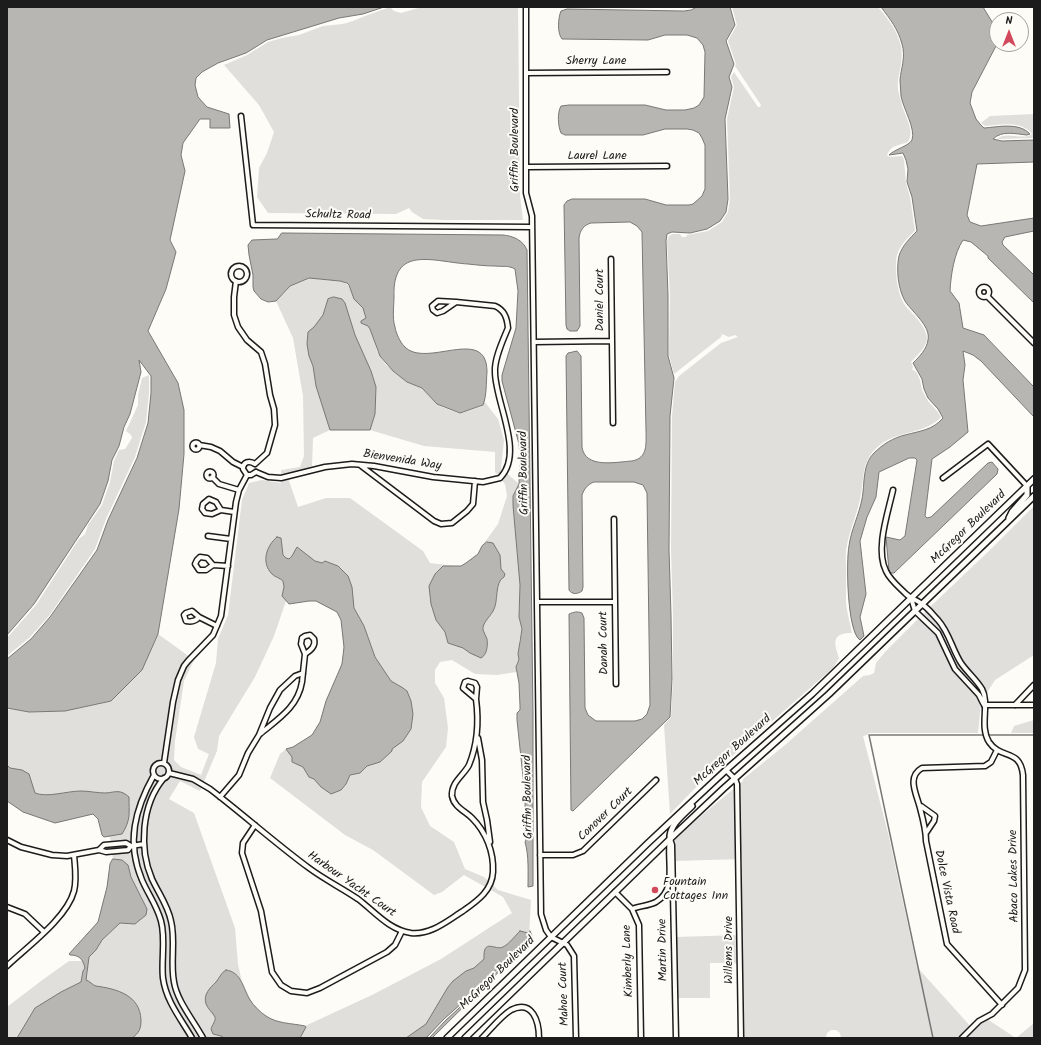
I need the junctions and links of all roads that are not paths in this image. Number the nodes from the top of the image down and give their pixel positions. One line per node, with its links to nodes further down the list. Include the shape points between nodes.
1 (526, 7): 3 (street, Griffin Boulevard)
2 (667, 72): 3 (street, Sherry Lane)
3 (526, 73): 6 (street, Griffin Boulevard)
4 (241, 116): 7 (street, Schultz Road, via 253,225)
5 (667, 166): 6 (street, Laurel Lane)
6 (526, 167): 7 (street, Griffin Boulevard, via 526,198 531,211)
7 (532, 227): 13 (street, Griffin Boulevard)
8 (611, 259): 12 (street, Daniel Court)
9 (236, 281): 17 (street, via 234,315 247,340 261,352 274,409 275,425 267,453)
10 (987, 296): 14 (street)
11 (456, 302): 11 (street, via 438,301 432,306 433,310 437,313 443,311); 25 (street, Bienvenida Way, via 495,306 504,313 508,328 496,362 495,374 510,444 510,457 507,468 500,478)
12 (611, 341): 13 (street, Daniel Court); 15 (street, Daniel Court)
13 (534, 342): 39 (street, Griffin Boulevard)
14 (1034, 343)
15 (613, 423)
16 (199, 446): 19 (street, via 220,451 233,462)
17 (255, 464): 19 (street, via 249,462); 20 (street)
18 (360, 465): 20 (street, Bienvenida Way, via 325,468 281,478 268,477); 25 (street, Bienvenida Way); 25 (street, via 441,524 452,523 473,504)
19 (243, 466): 21 (street, via 243,471)
20 (256, 472): 21 (street)
21 (247, 475): 27 (street)
22 (212, 477): 27 (street, via 219,484)
23 (943, 478): 26 (street, via 988,444)
24 (1034, 479): 26 (main road, McGregor Boulevard)
25 (475, 481)
26 (1027, 486): 33 (main road, via 1027,494); 38 (main road, McGregor Boulevard)
27 (239, 490): 31 (street)
28 (893, 490): 38 (street, via 882,541 883,561 890,577)
29 (1034, 496): 33 (main road, McGregor Boulevard)
30 (221, 510): 30 (street, via 211,499 203,504 203,511 207,514); 31 (street)
31 (234, 512): 35 (street)
32 (614, 519): 40 (street, Danah Court)
33 (1007, 522): 41 (main road, McGregor Boulevard)
34 (208, 536): 35 (street)
35 (231, 539): 37 (street)
36 (213, 564): 37 (street)
37 (228, 566): 44 (street, via 223,607)
38 (911, 598): 41 (street); 42 (street); 57 (main road, McGregor Boulevard, via 812,694)
39 (537, 602): 40 (street, Danah Court); 77 (street, Griffin Boulevard)
40 (615, 602): 47 (street, Danah Court)
41 (922, 604): 42 (main road, McGregor Boulevard); 50 (street, via 944,628 962,664 982,690)
42 (915, 611): 50 (street, via 938,633 951,664); 61 (main road, McGregor Boulevard, via 830,694)
43 (199, 617): 44 (street)
44 (217, 626): 56 (street, via 209,640 188,660 178,680 172,702)
45 (305, 654): 45 (street, via 315,643 310,636 302,638 301,644); 46 (street)
46 (303, 673): 54 (street, via 295,676 280,690); 54 (street, via 301,688 294,703)
47 (616, 684)
48 (1034, 685): 51 (street)
49 (476, 699): 49 (street, Harbour Yacht Court, via 475,683 465,682 463,688); 53 (street, Harbour Yacht Court)
50 (984, 705): 51 (street); 55 (street, via 986,735)
51 (1015, 705): 52 (street)
52 (1034, 705)
53 (478, 733): 72 (street, Harbour Yacht Court, via 482,760 483,802); 72 (street, Harbour Yacht Court, via 469,766 454,785 452,797 458,807 477,823)
54 (259, 735): 64 (street, via 239,775)
55 (997, 750): 65 (street, Dolce Vista Road, via 991,762 985,766 927,768 917,771 914,785); 86 (street, Abaco Lakes Drive, via 1019,761 1024,775 1026,963 1021,983)
56 (164, 763): 58 (street, via 169,768); 59 (street, via 155,765 152,770)
57 (726, 770): 61 (street); 63 (main road, McGregor Boulevard)
58 (169, 773): 60 (street); 64 (street, Harbour Yacht Court, via 193,779)
59 (154, 775): 60 (street, via 158,779); 73 (street, via 138,810)
60 (164, 778): 71 (street, via 148,811)
61 (734, 779): 68 (main road, McGregor Boulevard); 96 (street, Willems Drive, via 737,784 738,800)
62 (656, 780): 77 (street, Conover Court, via 583,851 574,855)
63 (701, 793): 68 (main road, via 672,826); 83 (main road, McGregor Boulevard)
64 (220, 797): 66 (street, Harbour Yacht Court)
65 (919, 805): 67 (street, Dolce Vista Road); 67 (street, via 934,816 934,821)
66 (255, 825): 81 (street, Harbour Yacht Court, via 308,867); 81 (street, via 243,843 242,853 261,911 272,972 286,989 302,993 320,988 387,952 395,945)
67 (926, 834): 86 (street, Dolce Vista Road, via 947,944)
68 (670, 839): 78 (main road, McGregor Boulevard); 80 (street, via 669,883 666,893 656,902); 95 (street, Martin Drive)
69 (7, 840): 76 (street, via 42,853)
70 (115, 844): 73 (street); 74 (street, via 104,845); 75 (street)
71 (144, 844): 73 (street); 88 (street, via 148,869 167,906 171,920 175,987)
72 (490, 844): 81 (street, Harbour Yacht Court, via 493,872 491,883 482,897 440,926 418,933)
73 (132, 845): 75 (street, via 128,850); 87 (street, via 141,878 161,922 165,989 170,1003)
74 (99, 850): 75 (street); 76 (street)
75 (116, 851)
76 (74, 855): 82 (street, via 75,880 70,900 61,915)
77 (540, 855): 83 (street, Griffin Boulevard, via 541,914)
78 (615, 892): 80 (street, Kimberly Lane); 84 (main road, McGregor Boulevard)
79 (7, 907): 82 (street, via 25,914)
80 (632, 909): 94 (street, Kimberly Lane, via 640,930)
81 (402, 931)
82 (44, 932): 85 (street)
83 (551, 937): 84 (street, Mahoe Court); 89 (main road, McGregor Boulevard)
84 (562, 943): 90 (main road, McGregor Boulevard); 93 (street, Mahoe Court, via 574,956)
85 (7, 966)
86 (1002, 1005): 97 (street, Abaco Lakes Drive, via 979,1021)
87 (192, 1038)
88 (203, 1038)
89 (447, 1038)
90 (464, 1038)
91 (482, 1038): 92 (street, via 508,1013 517,1008 528,1009 535,1016)
92 (539, 1038)
93 (576, 1038)
94 (641, 1038)
95 (676, 1038)
96 (741, 1038)
97 (962, 1038)

